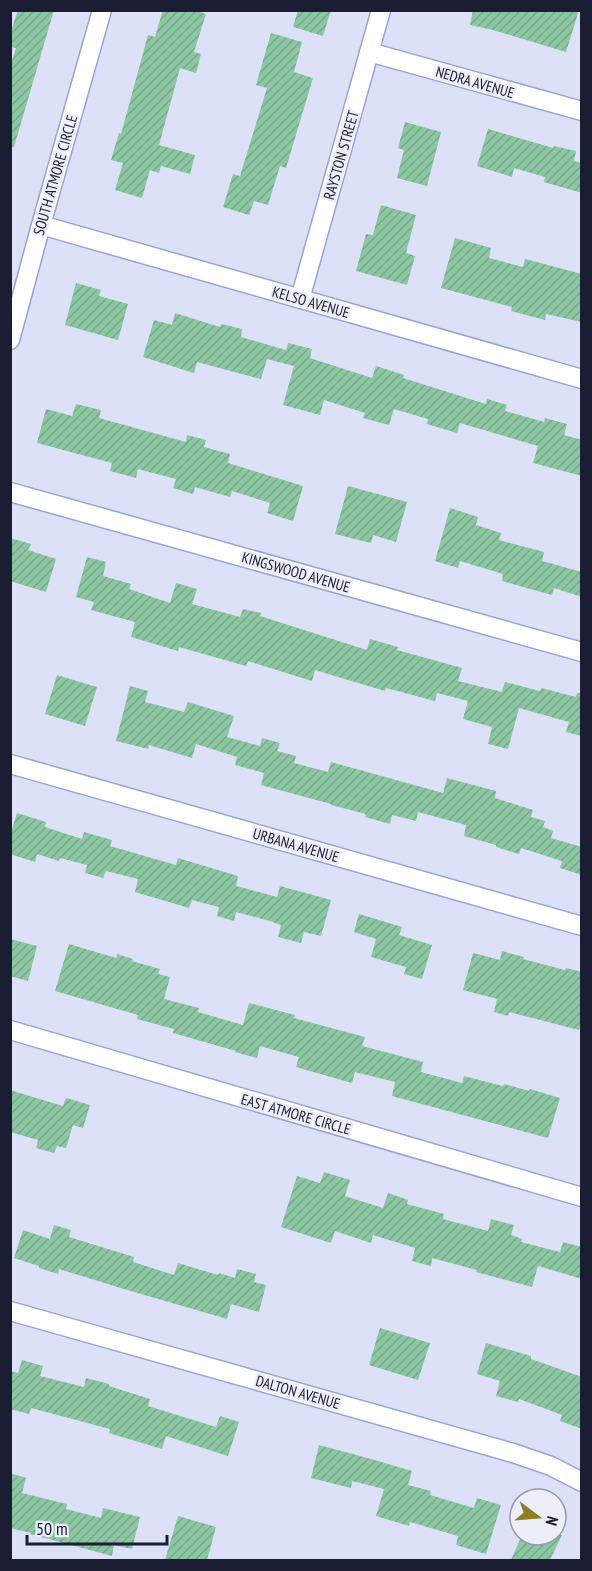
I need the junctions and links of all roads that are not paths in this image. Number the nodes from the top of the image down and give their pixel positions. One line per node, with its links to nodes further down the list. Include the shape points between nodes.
1 (102, 10): 5 (street, SOUTH ATMORE CIRCLE)
2 (381, 10): 3 (street, RAYSTON STREET)
3 (369, 52): 4 (street, NEDRA AVENUE); 6 (street, RAYSTON STREET)
4 (582, 111)
5 (41, 225): 6 (street, KELSO AVENUE); 7 (street, SOUTH ATMORE CIRCLE)
6 (300, 299): 8 (street, KELSO AVENUE)
7 (10, 340)
8 (582, 379)
9 (10, 492): 10 (street, KINGSWOOD AVENUE)
10 (582, 652)
11 (10, 764): 12 (street, URBANA AVENUE)
12 (582, 926)
13 (10, 1030): 14 (street, EAST ATMORE CIRCLE)
14 (582, 1197)
15 (10, 1311): 16 (street, DALTON AVENUE, via 513,1453)
16 (582, 1482)

